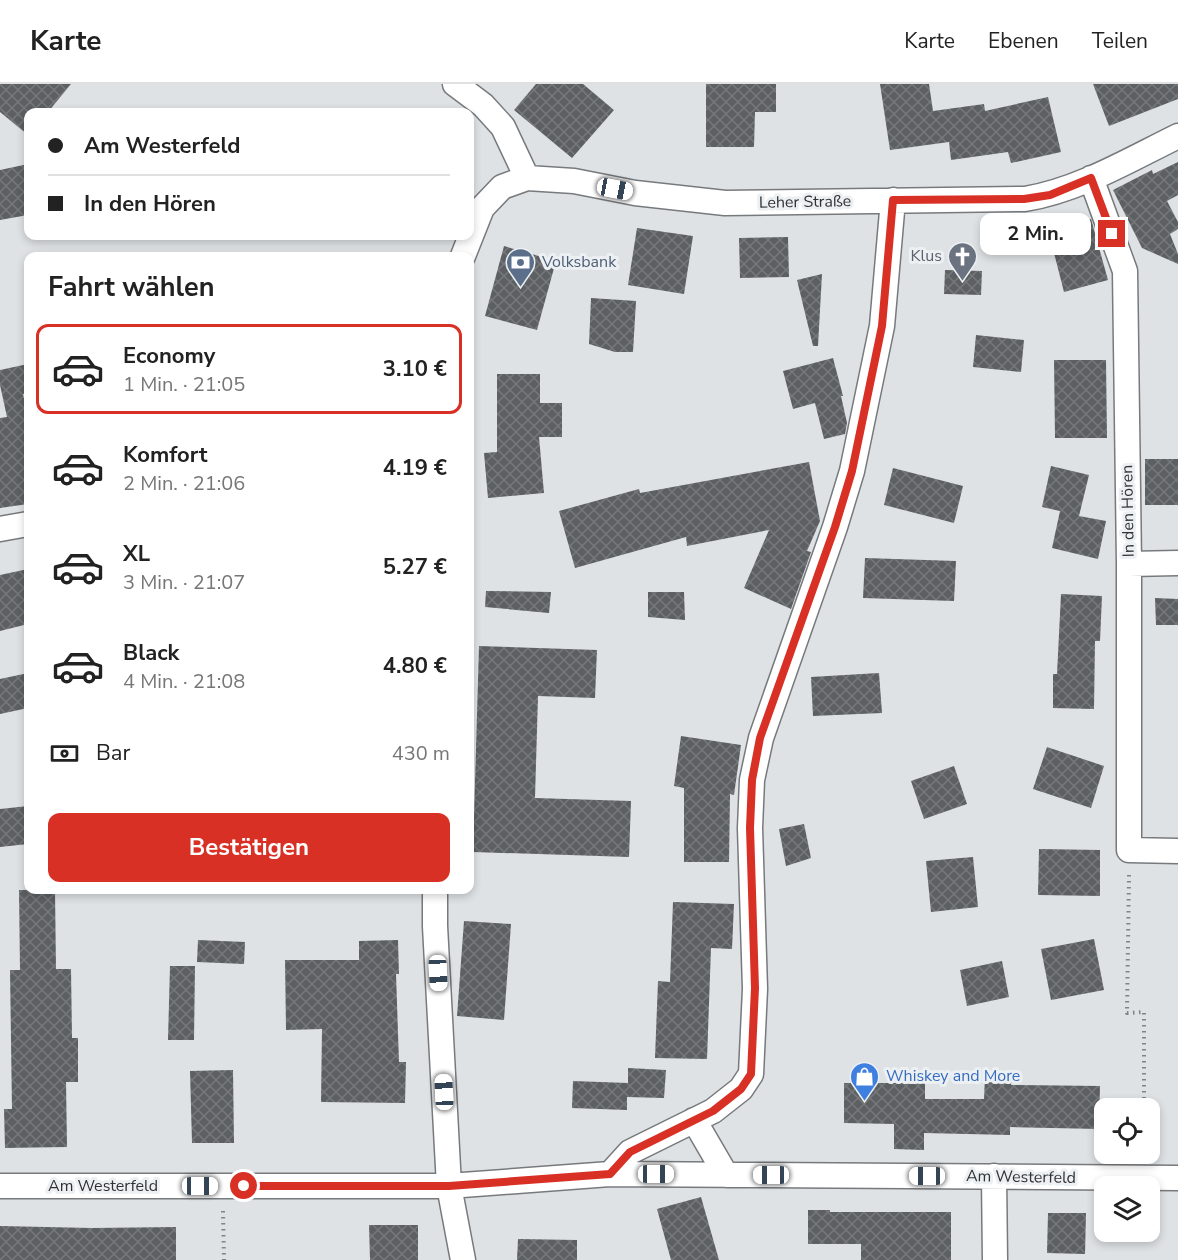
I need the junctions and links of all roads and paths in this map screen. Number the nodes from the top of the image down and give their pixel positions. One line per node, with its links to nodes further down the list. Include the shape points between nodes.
1 (455, 84): 3 (street, via 483,105 503,127)
2 (1178, 136): 4 (street, Leher Straße)
3 (527, 178): 5 (street, Leher Straße, via 725,203); 6 (street, Leher Straße, via 502,187 482,208)
4 (1091, 178): 5 (street, Leher Straße, via 1050,195 1024,199); 10 (street, In den Hören, via 1125,272)
5 (893, 200): 15 (street, via 882,326 852,471 760,738 752,780 755,988 751,1074 741,1089)
6 (474, 228)
7 (24, 525): 8 (street)
8 (0, 529)
9 (1178, 563): 10 (street)
10 (1129, 564): 11 (street, In den Hören)
11 (1129, 850): 12 (street); 14 (path, via 1127,1013 1144,1012)
12 (1178, 850)
13 (435, 894): 22 (street)
14 (1144, 1098)
15 (694, 1120): 16 (street, via 630,1152); 17 (street)
16 (610, 1174): 17 (street, Am Westerfeld); 22 (street, Am Westerfeld)
17 (726, 1175): 18 (street, Am Westerfeld)
18 (994, 1176): 19 (street, Am Westerfeld); 25 (street)
19 (1178, 1178)
20 (0, 1186): 21 (street, Am Westerfeld)
21 (222, 1186): 22 (street, Am Westerfeld); 23 (path)
22 (449, 1186): 24 (street)
23 (224, 1260)
24 (463, 1260)
25 (995, 1260)

